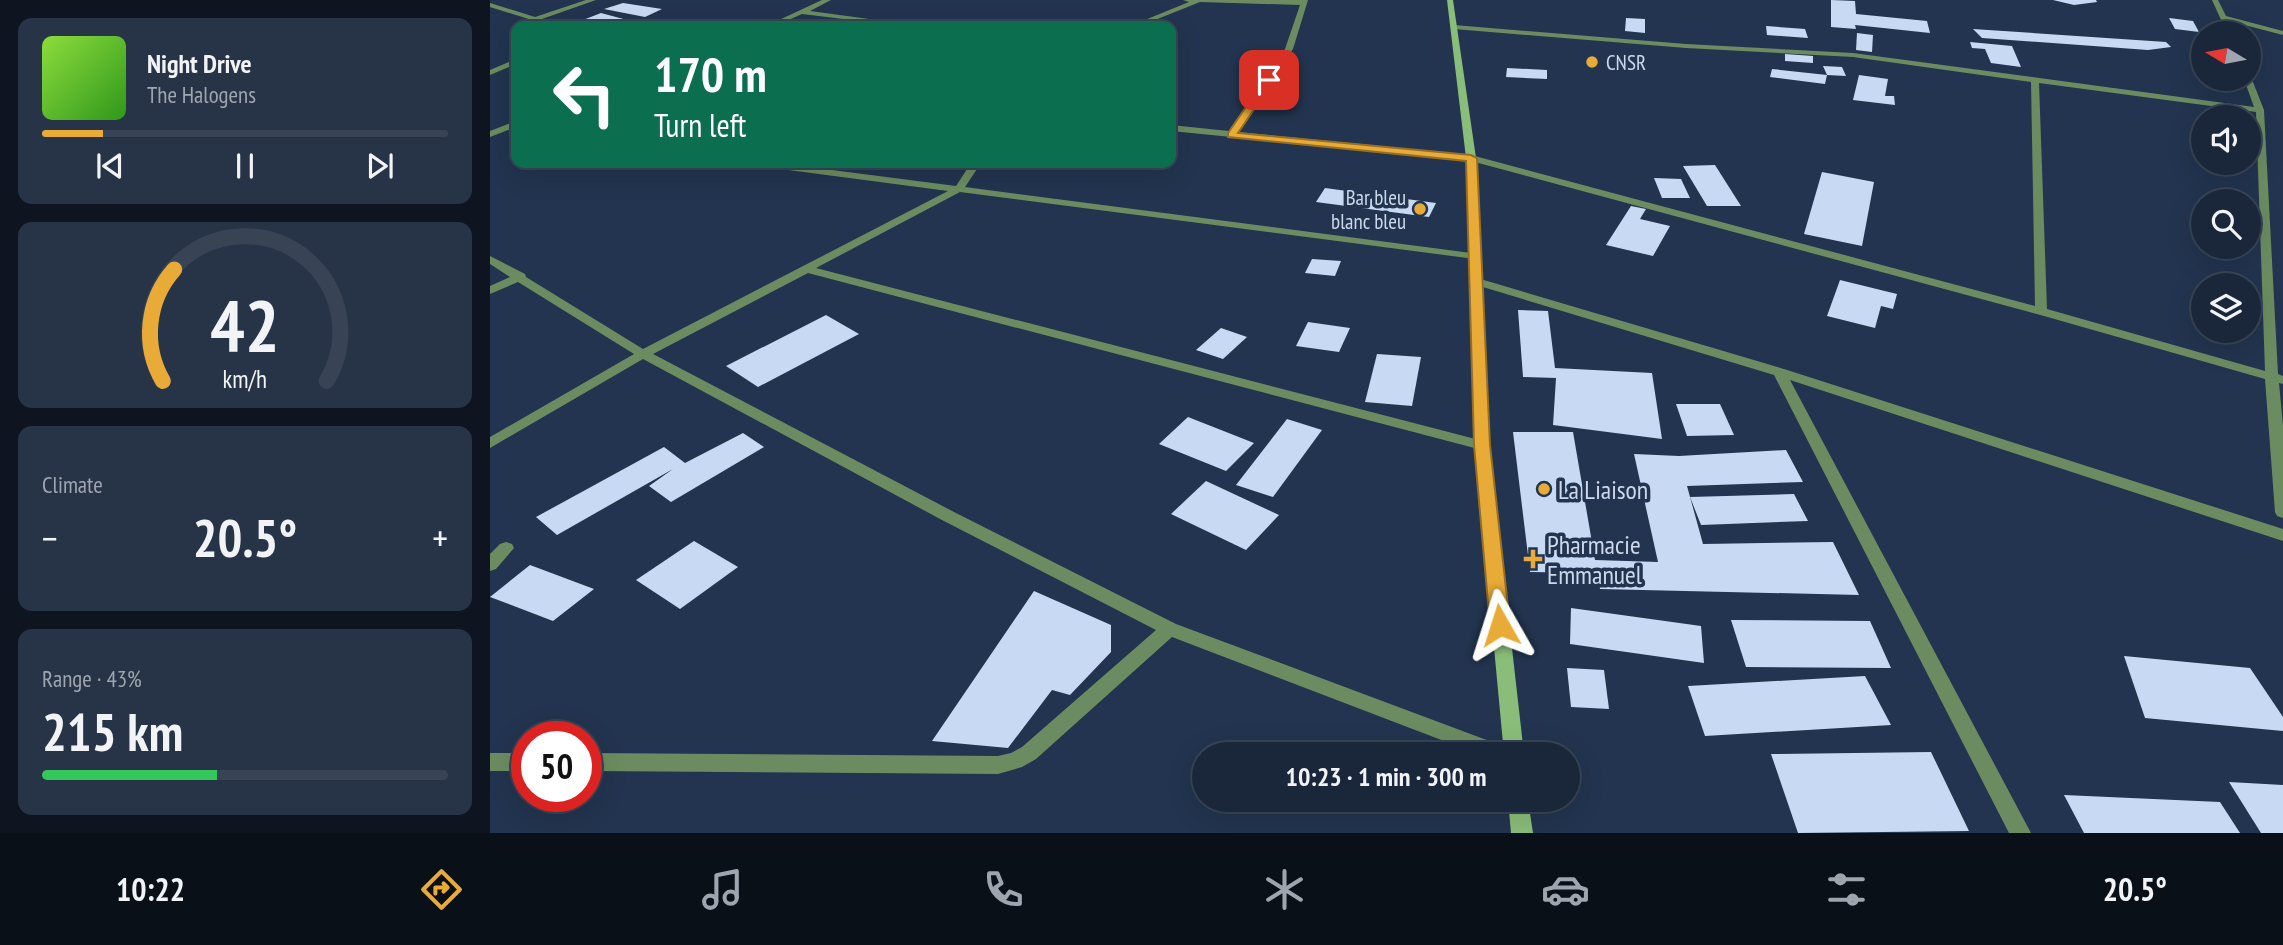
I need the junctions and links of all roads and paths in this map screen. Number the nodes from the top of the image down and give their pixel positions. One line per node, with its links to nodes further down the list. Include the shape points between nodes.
1 (593, 0): 11 (street)
2 (828, 0): 9 (street)
3 (1186, 0): 6 (street)
4 (1450, 0): 17 (main road)
5 (2215, 0): 10 (street)
6 (1198, 1): 7 (street); 15 (street)
7 (1305, 1): 29 (street, via 1289,49)
8 (490, 5): 11 (street)
9 (802, 12): 13 (street); 14 (street)
10 (2225, 18): 16 (street); 18 (street)
11 (535, 19): 12 (street)
12 (542, 21)
13 (781, 21)
14 (876, 21)
15 (1147, 21)
16 (2226, 21)
17 (1454, 27): 21 (street, via 1853,55); 30 (main road)
18 (2283, 33)
19 (511, 63): 20 (street)
20 (490, 73)
21 (2035, 79): 22 (street); 42 (street)
22 (2224, 105)
23 (511, 126): 24 (street)
24 (503, 129): 26 (street); 28 (street)
25 (1176, 129): 29 (street)
26 (511, 130)
27 (2261, 130): 34 (street)
28 (490, 134)
29 (1231, 135): 30 (street)
30 (1471, 158): 35 (main road); 42 (street)
31 (795, 168): 33 (street)
32 (973, 168): 33 (street)
33 (959, 190): 35 (street); 38 (street)
34 (2267, 253): 36 (street); 45 (street)
35 (1475, 256): 40 (main road)
36 (2283, 256)
37 (490, 259): 39 (street)
38 (807, 269): 43 (street); 47 (street)
39 (521, 276): 41 (street); 43 (street)
40 (1477, 282): 44 (street); 47 (main road)
41 (490, 290)
42 (2041, 311): 45 (street)
43 (643, 354): 46 (street); 52 (street)
44 (1779, 372): 49 (street); 60 (street)
45 (2277, 379): 48 (street)
46 (490, 443)
47 (1482, 445): 54 (main road)
48 (2283, 512)
49 (2283, 535)
50 (506, 548): 51 (street)
51 (490, 565)
52 (1170, 629): 53 (street); 57 (street, via 1029,753 998,765)
53 (1469, 742)
54 (1513, 742)
55 (490, 762): 56 (street)
56 (511, 762)
57 (602, 762)
58 (1519, 812): 59 (main road)
59 (1522, 833)
60 (2021, 833)

